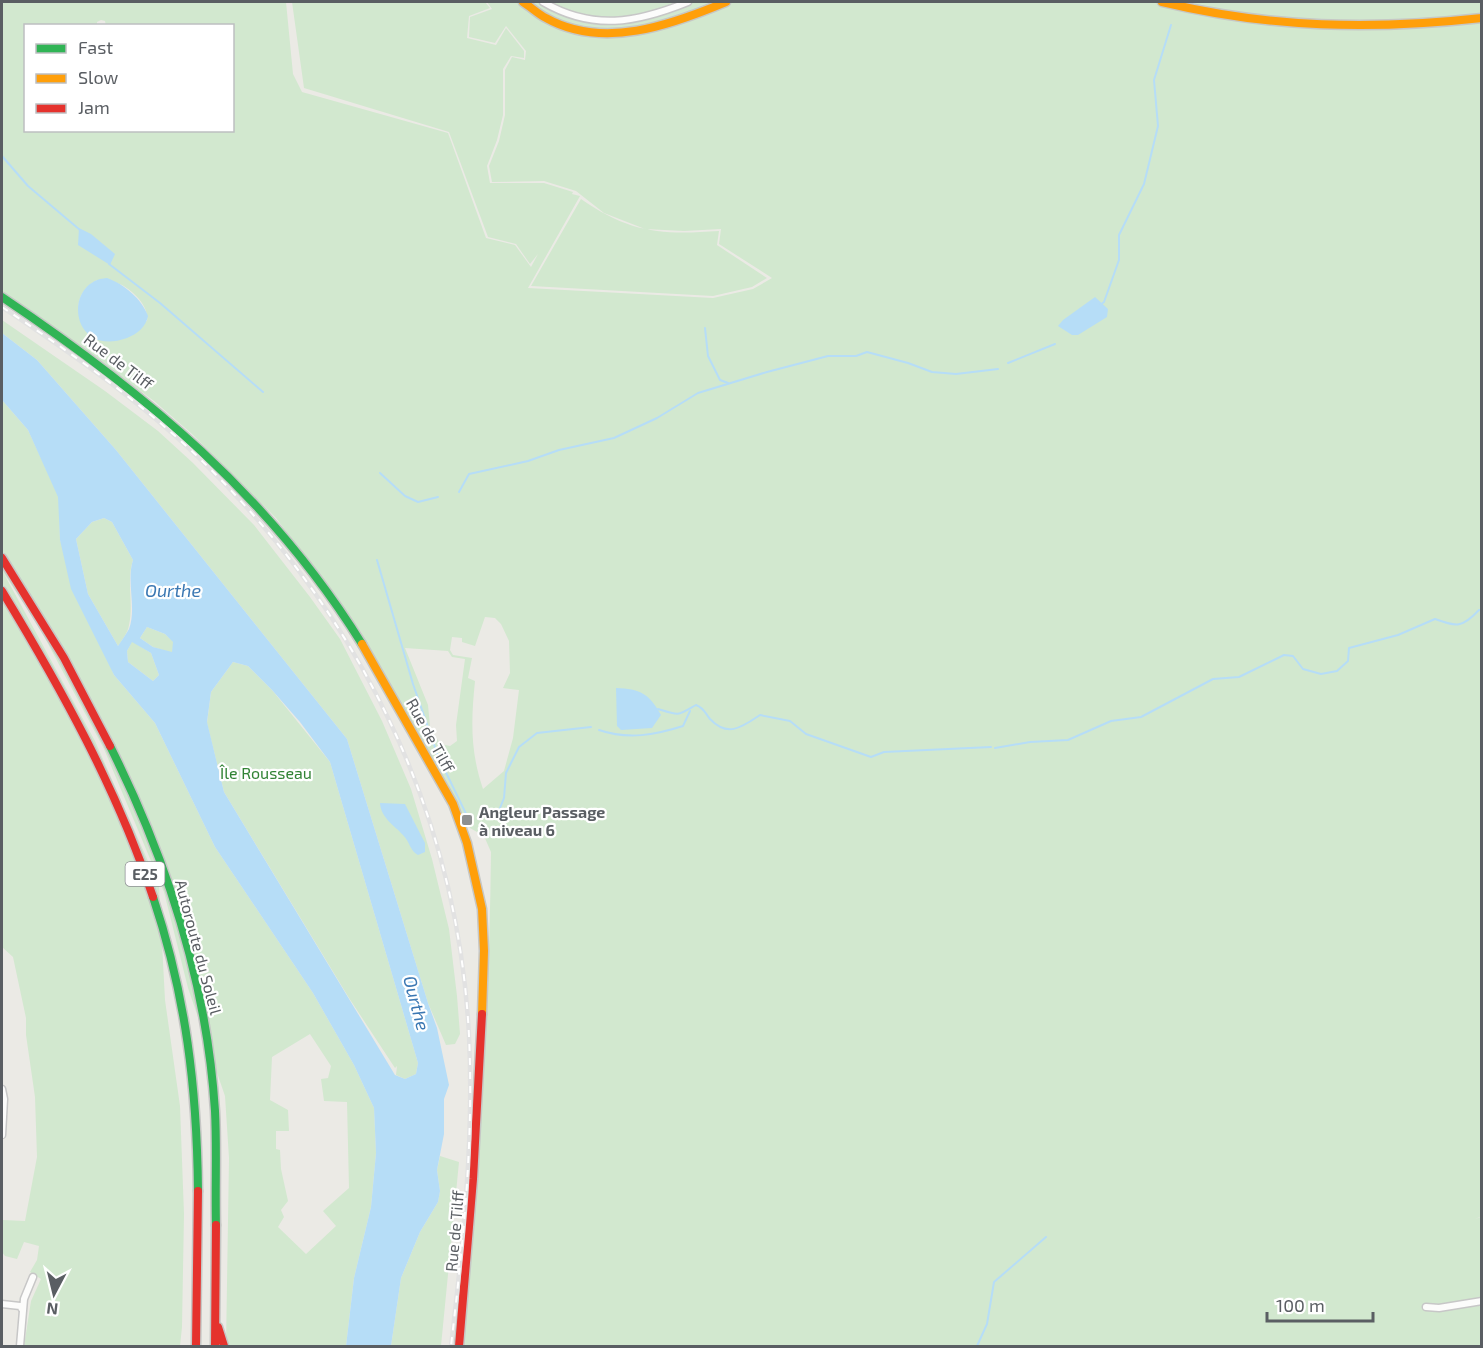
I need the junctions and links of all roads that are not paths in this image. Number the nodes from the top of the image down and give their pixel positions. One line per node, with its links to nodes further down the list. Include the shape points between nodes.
1 (523, 2): 4 (main road, via 563,26 613,34 679,21)
2 (543, 2): 3 (street, via 576,17 615,21 653,15)
3 (688, 2)
4 (726, 2)
5 (1162, 2): 6 (main road, via 1249,19 1315,25 1394,26)
6 (1482, 18)
7 (2, 297): 22 (main road, Rue de Tilff, via 151,404 204,449 262,509 348,621 453,804 476,875 483,950 476,1153)
8 (2, 558): 17 (main road, Autoroute du Soleil / E25, via 51,636 112,750 163,868 183,930 198,992 215,1112)
9 (2, 591): 19 (main road, Autoroute du Soleil / E25, via 96,761 137,855 165,934 191,1059 197,1122)
10 (2, 1089): 11 (street)
11 (2, 1135)
12 (33, 1277): 16 (street)
13 (1482, 1301): 15 (street)
14 (2, 1304): 16 (street)
15 (1426, 1307)
16 (22, 1309): 18 (street)
17 (217, 1324): 20 (main road, Autoroute du Soleil / E25); 21 (main road)
18 (20, 1347)
19 (196, 1347)
20 (215, 1347)
21 (224, 1347)
22 (459, 1347)

